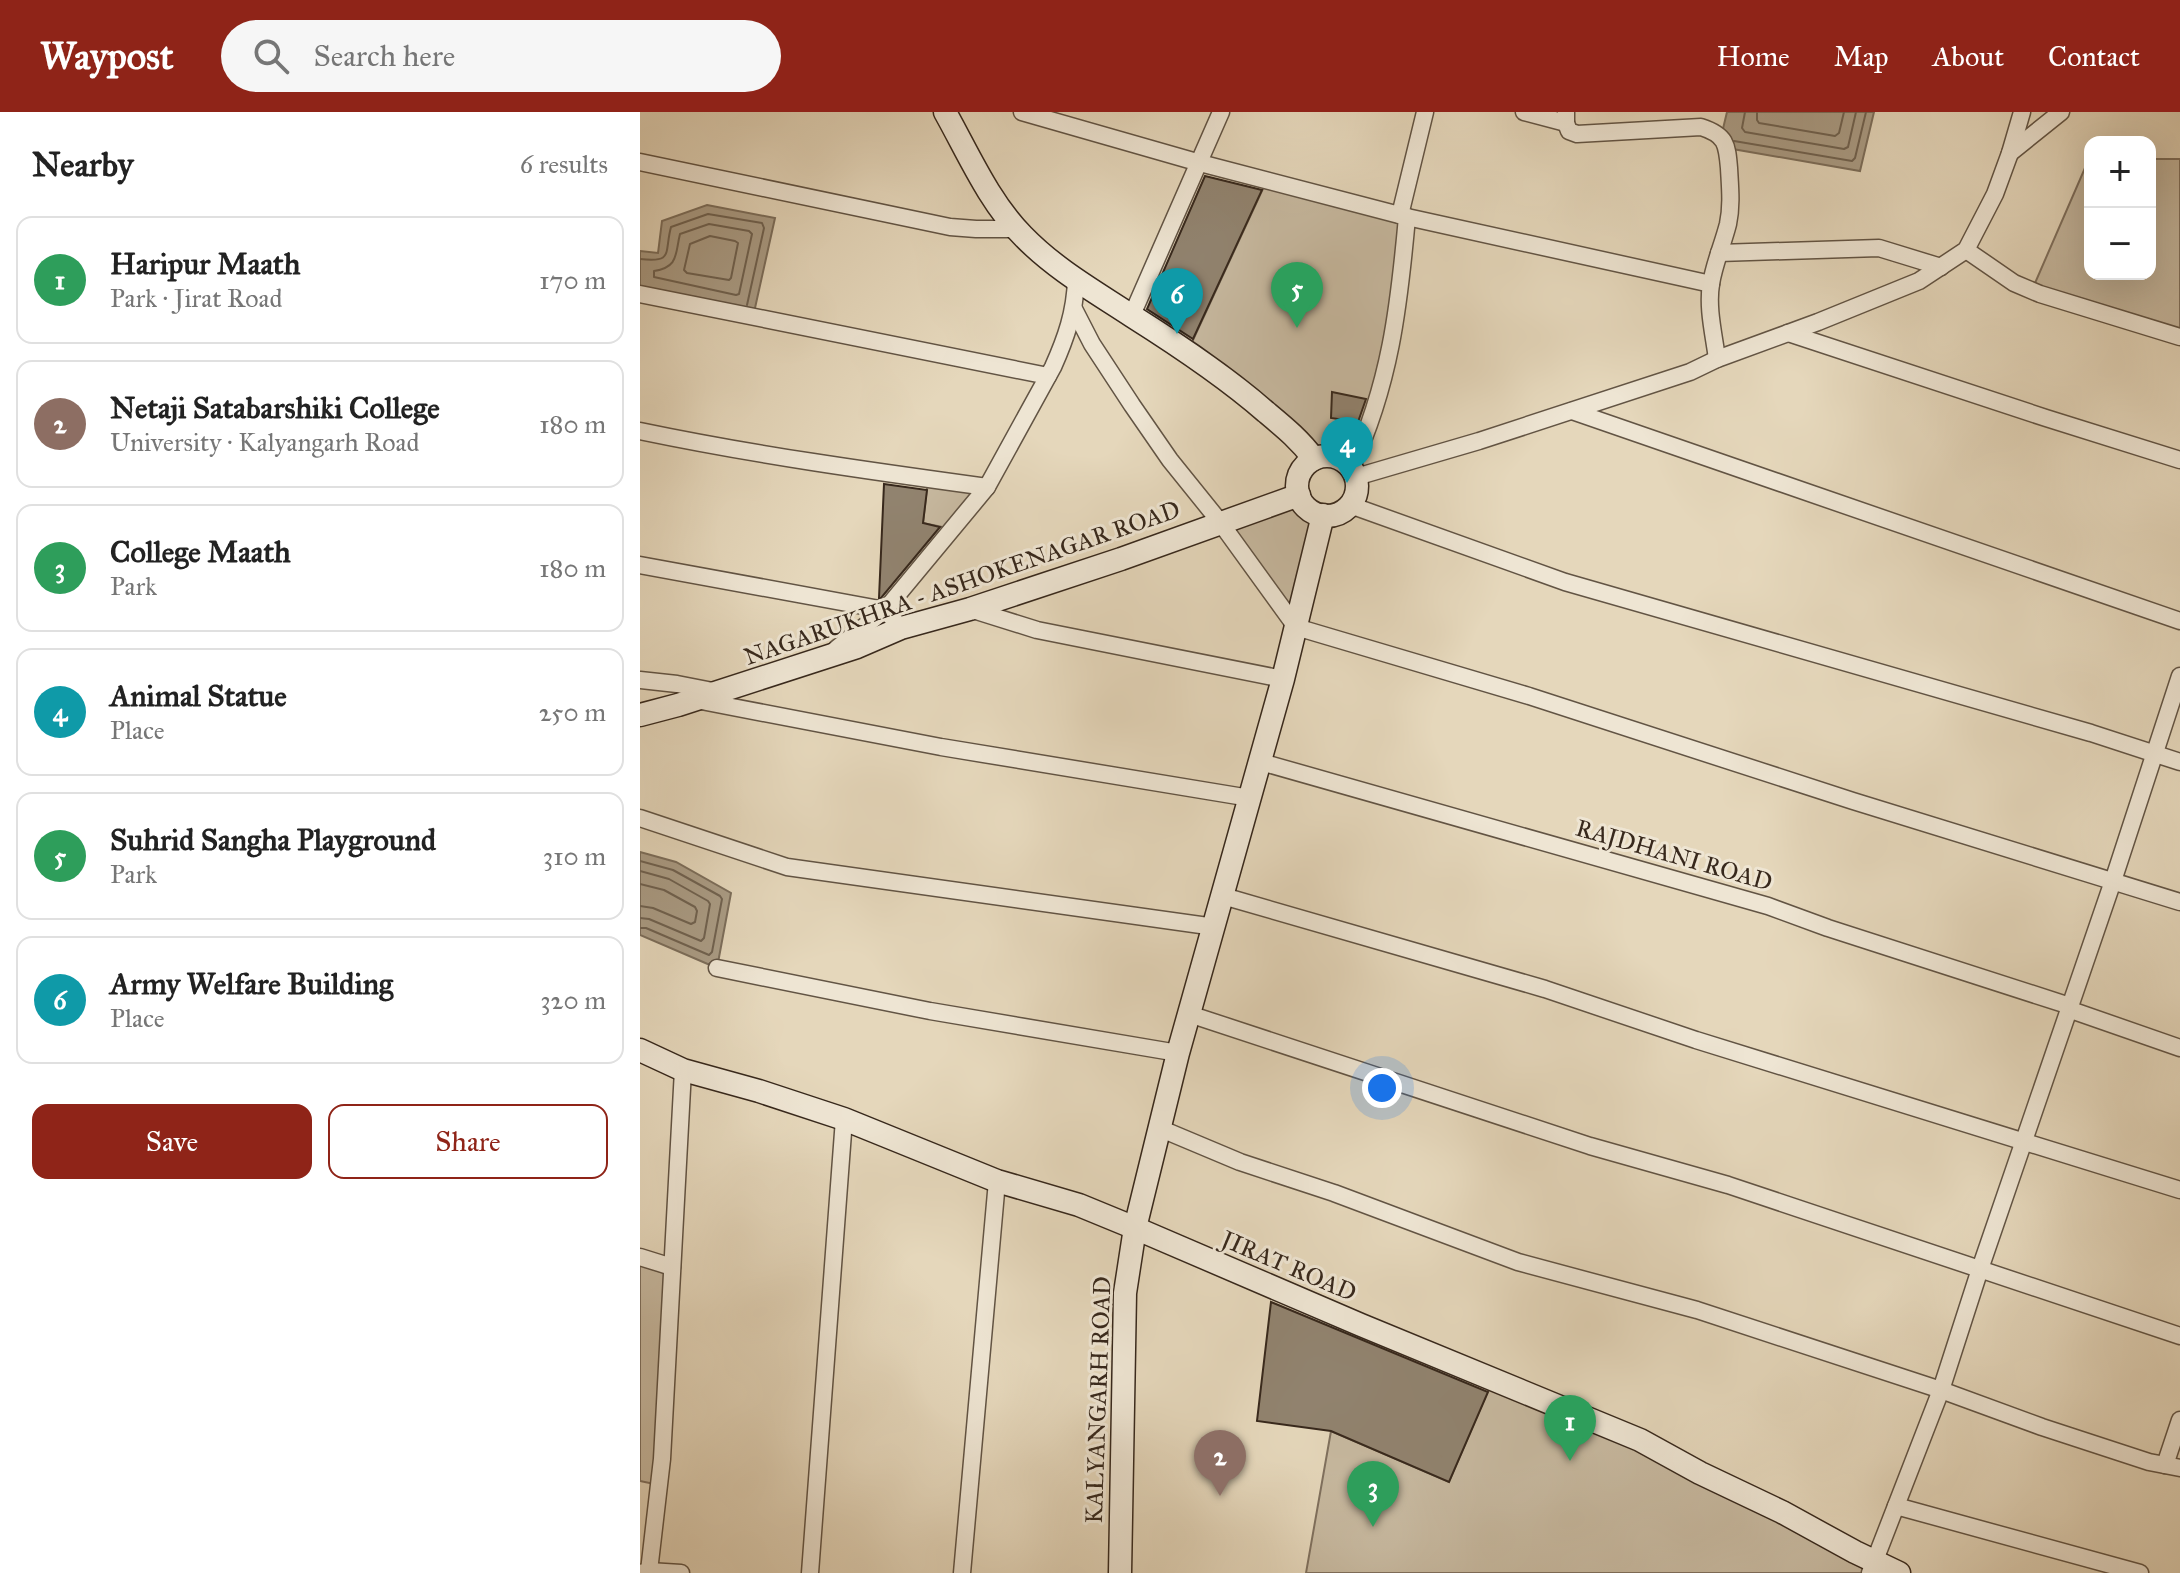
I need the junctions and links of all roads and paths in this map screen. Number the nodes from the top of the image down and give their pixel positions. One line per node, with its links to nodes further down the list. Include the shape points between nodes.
1 (945, 112): 13 (main road)
2 (1022, 112): 11 (street)
3 (1221, 112): 11 (street)
4 (1425, 112): 12 (street)
5 (1524, 112): 8 (street)
6 (2022, 112): 9 (street)
7 (2061, 112): 9 (street)
8 (1566, 117): 15 (street, via 1569,131 1577,134 1701,127 1721,137 1727,148 1731,199)
9 (2010, 153): 14 (street)
10 (640, 162): 13 (street, via 950,227)
11 (1200, 163): 12 (street); 21 (street)
12 (1404, 216): 18 (street); 30 (street, via 1392,346)
13 (1017, 229): 17 (main road)
14 (1966, 250): 16 (street); 23 (street, via 2040,294)
15 (1719, 253): 16 (street, via 1879,248); 18 (street)
16 (1941, 267): 22 (street, via 1919,281)
17 (1076, 280): 20 (street); 21 (main road)
18 (1711, 284): 24 (street)
19 (640, 294): 25 (street)
20 (1074, 309): 25 (street); 35 (street, via 1132,405)
21 (1132, 315): 28 (main road, via 1249,397)
22 (1788, 333): 24 (street); 29 (street)
23 (2180, 337)
24 (1717, 359): 26 (street)
25 (1048, 376): 31 (street)
26 (1572, 411): 30 (street); 39 (street)
27 (640, 431): 31 (street, via 799,461)
28 (1314, 459): 30 (main road, via 1334,457); 32 (main road, via 1300,472)
29 (2180, 460)
30 (1353, 472): 33 (main road, via 1357,487)
31 (987, 487): 38 (street)
32 (1299, 495): 34 (main road, via 1306,507); 35 (main road, NAGARUKHRA - ASHOKENAGAR ROAD)
33 (1350, 505): 34 (main road); 49 (street, via 1565,582)
34 (1323, 515): 40 (main road, KALYANGARH ROAD)
35 (1220, 522): 37 (main road, NAGARUKHRA - ASHOKENAGAR ROAD); 40 (street)
36 (640, 565): 38 (street)
37 (970, 609): 41 (main road, NAGARUKHRA - ASHOKENAGAR ROAD); 44 (street, via 1037,630)
38 (885, 610): 41 (street); 42 (street)
39 (2180, 621)
40 (1296, 627): 44 (main road, KALYANGARH ROAD); 54 (street)
41 (901, 628): 42 (main road, NAGARUKHRA - ASHOKENAGAR ROAD)
42 (827, 657): 46 (main road, NAGARUKHRA - ASHOKENAGAR ROAD)
43 (2180, 676): 49 (street)
44 (1283, 679): 50 (main road, KALYANGARH ROAD)
45 (640, 680): 46 (street)
46 (719, 692): 47 (main road, NAGARUKHRA - ASHOKENAGAR ROAD)
47 (695, 700): 48 (main road, NAGARUKHRA - ASHOKENAGAR ROAD); 52 (street)
48 (640, 715)
49 (2155, 754): 51 (street); 54 (street)
50 (1261, 762): 52 (main road, KALYANGARH ROAD); 59 (street, RAJDHANI ROAD, via 1768,906)
51 (2180, 762)
52 (1250, 798): 55 (main road, KALYANGARH ROAD)
53 (640, 818): 57 (street, via 787,867)
54 (2113, 881): 56 (street); 59 (street)
55 (1223, 896): 57 (main road, KALYANGARH ROAD); 67 (street, via 1545,989)
56 (2180, 902)
57 (1215, 927): 60 (main road, KALYANGARH ROAD)
58 (717, 968): 63 (street)
59 (2069, 1007): 61 (street, RAJDHANI ROAD); 67 (street)
60 (1189, 1014): 63 (main road, KALYANGARH ROAD); 73 (street)
61 (2180, 1048)
62 (640, 1050): 64 (main road, JIRAT ROAD)
63 (1178, 1053): 66 (main road, KALYANGARH ROAD)
64 (683, 1070): 65 (main road, JIRAT ROAD); 72 (street)
65 (844, 1119): 68 (main road, JIRAT ROAD); 82 (street)
66 (1159, 1128): 70 (main road, KALYANGARH ROAD); 75 (street, via 1518,1262 1697,1310)
67 (2023, 1142): 69 (street); 73 (street)
68 (997, 1181): 70 (main road, JIRAT ROAD); 83 (street)
69 (2180, 1190)
70 (1135, 1228): 79 (main road, JIRAT ROAD, via 1640,1440 1782,1512); 84 (main road, KALYANGARH ROAD, via 1125,1293)
71 (640, 1257): 72 (street)
72 (672, 1267): 80 (street, via 662,1459)
73 (1980, 1269): 74 (street); 75 (street)
74 (2180, 1336)
75 (1941, 1390): 77 (street); 78 (street)
76 (2180, 1420): 77 (street)
77 (2173, 1466)
78 (1896, 1506): 79 (street); 86 (street)
79 (1873, 1567): 85 (main road, JIRAT ROAD)
80 (646, 1572): 81 (street)
81 (681, 1573)
82 (810, 1573)
83 (962, 1573)
84 (1120, 1573)
85 (1899, 1573)
86 (2140, 1573)

